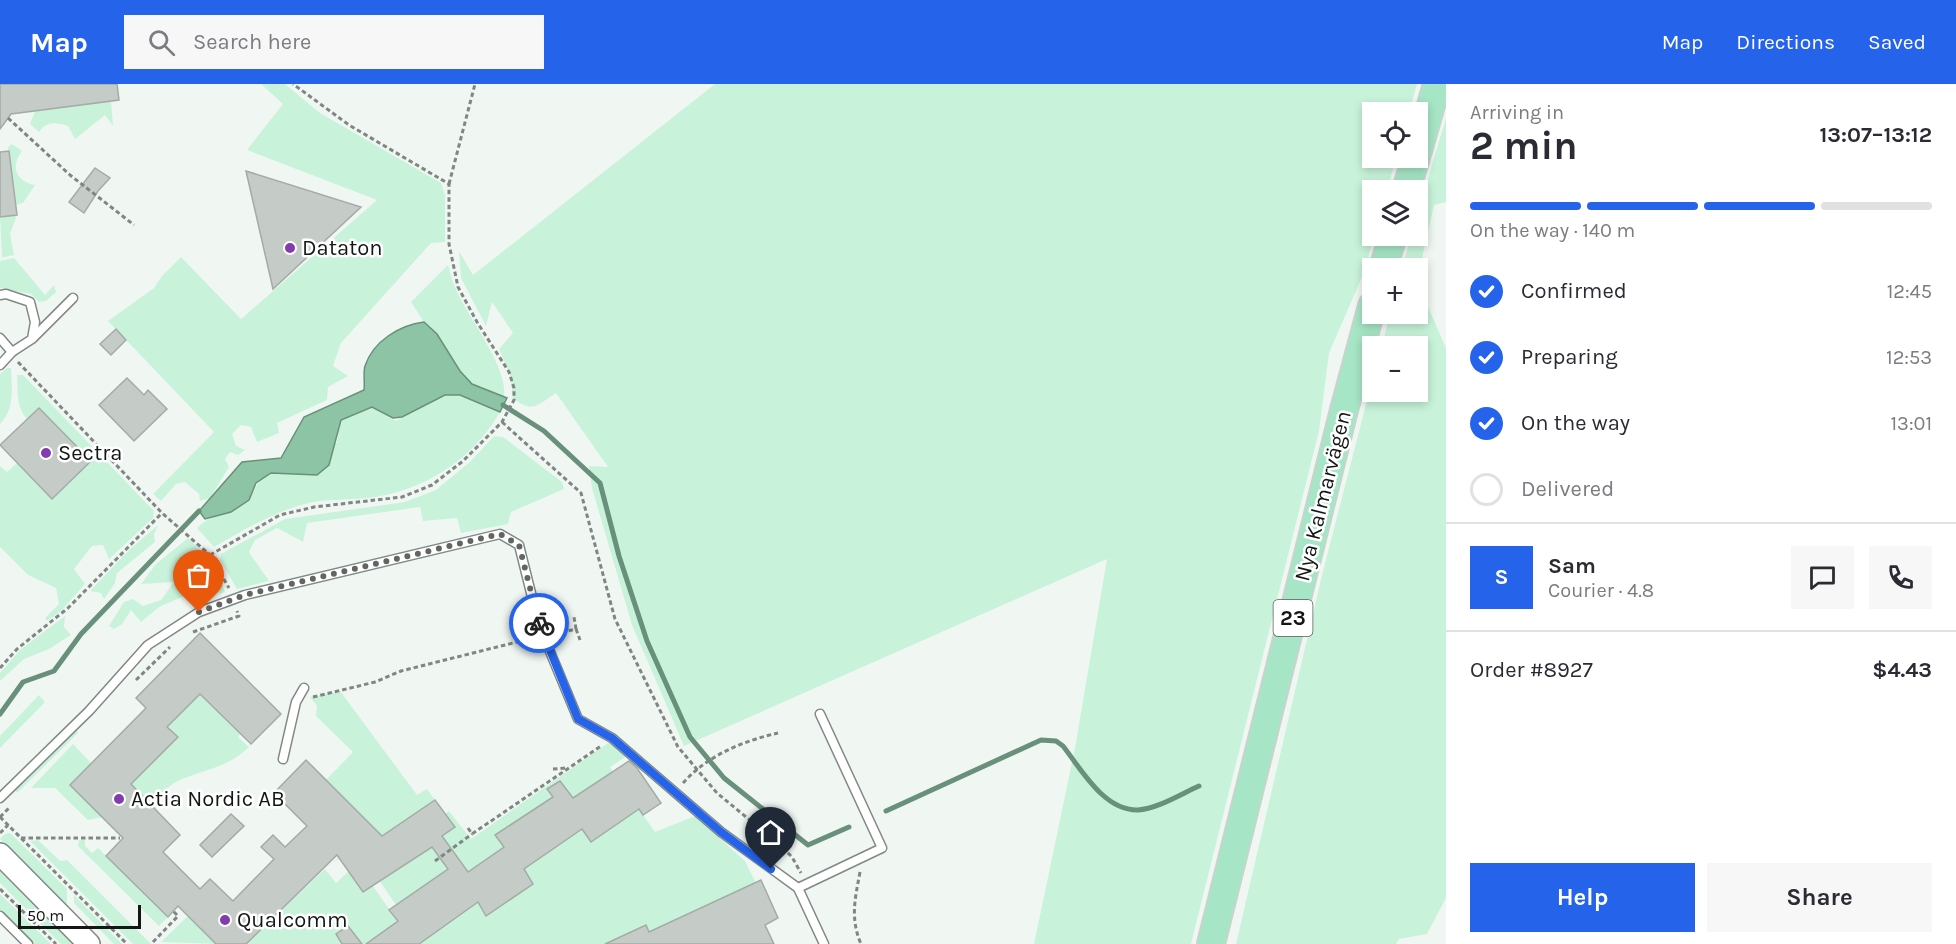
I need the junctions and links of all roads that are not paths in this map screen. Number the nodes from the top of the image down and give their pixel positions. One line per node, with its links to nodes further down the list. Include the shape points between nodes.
1 (1437, 84): 2 (main road)
2 (1428, 116)
3 (0, 294): 7 (lane, via 30,302 35,322)
4 (74, 298): 7 (lane)
5 (1367, 324): 19 (main road, Nya Kalmarvägen / 23)
6 (0, 338): 8 (lane)
7 (32, 339): 8 (lane)
8 (12, 352): 9 (lane)
9 (0, 365)
10 (304, 688): 12 (lane, via 296,702)
11 (820, 714): 17 (lane, via 882,848)
12 (283, 759)
13 (0, 798): 15 (lane, via 89,711 148,645 199,612 234,598 500,534 519,545 543,636 578,719 612,738)
14 (0, 854): 21 (street)
15 (758, 860): 16 (lane); 17 (lane)
16 (747, 866)
17 (798, 888): 22 (lane)
18 (0, 916): 20 (lane)
19 (1213, 940)
20 (28, 944)
21 (89, 944)
22 (824, 944)

